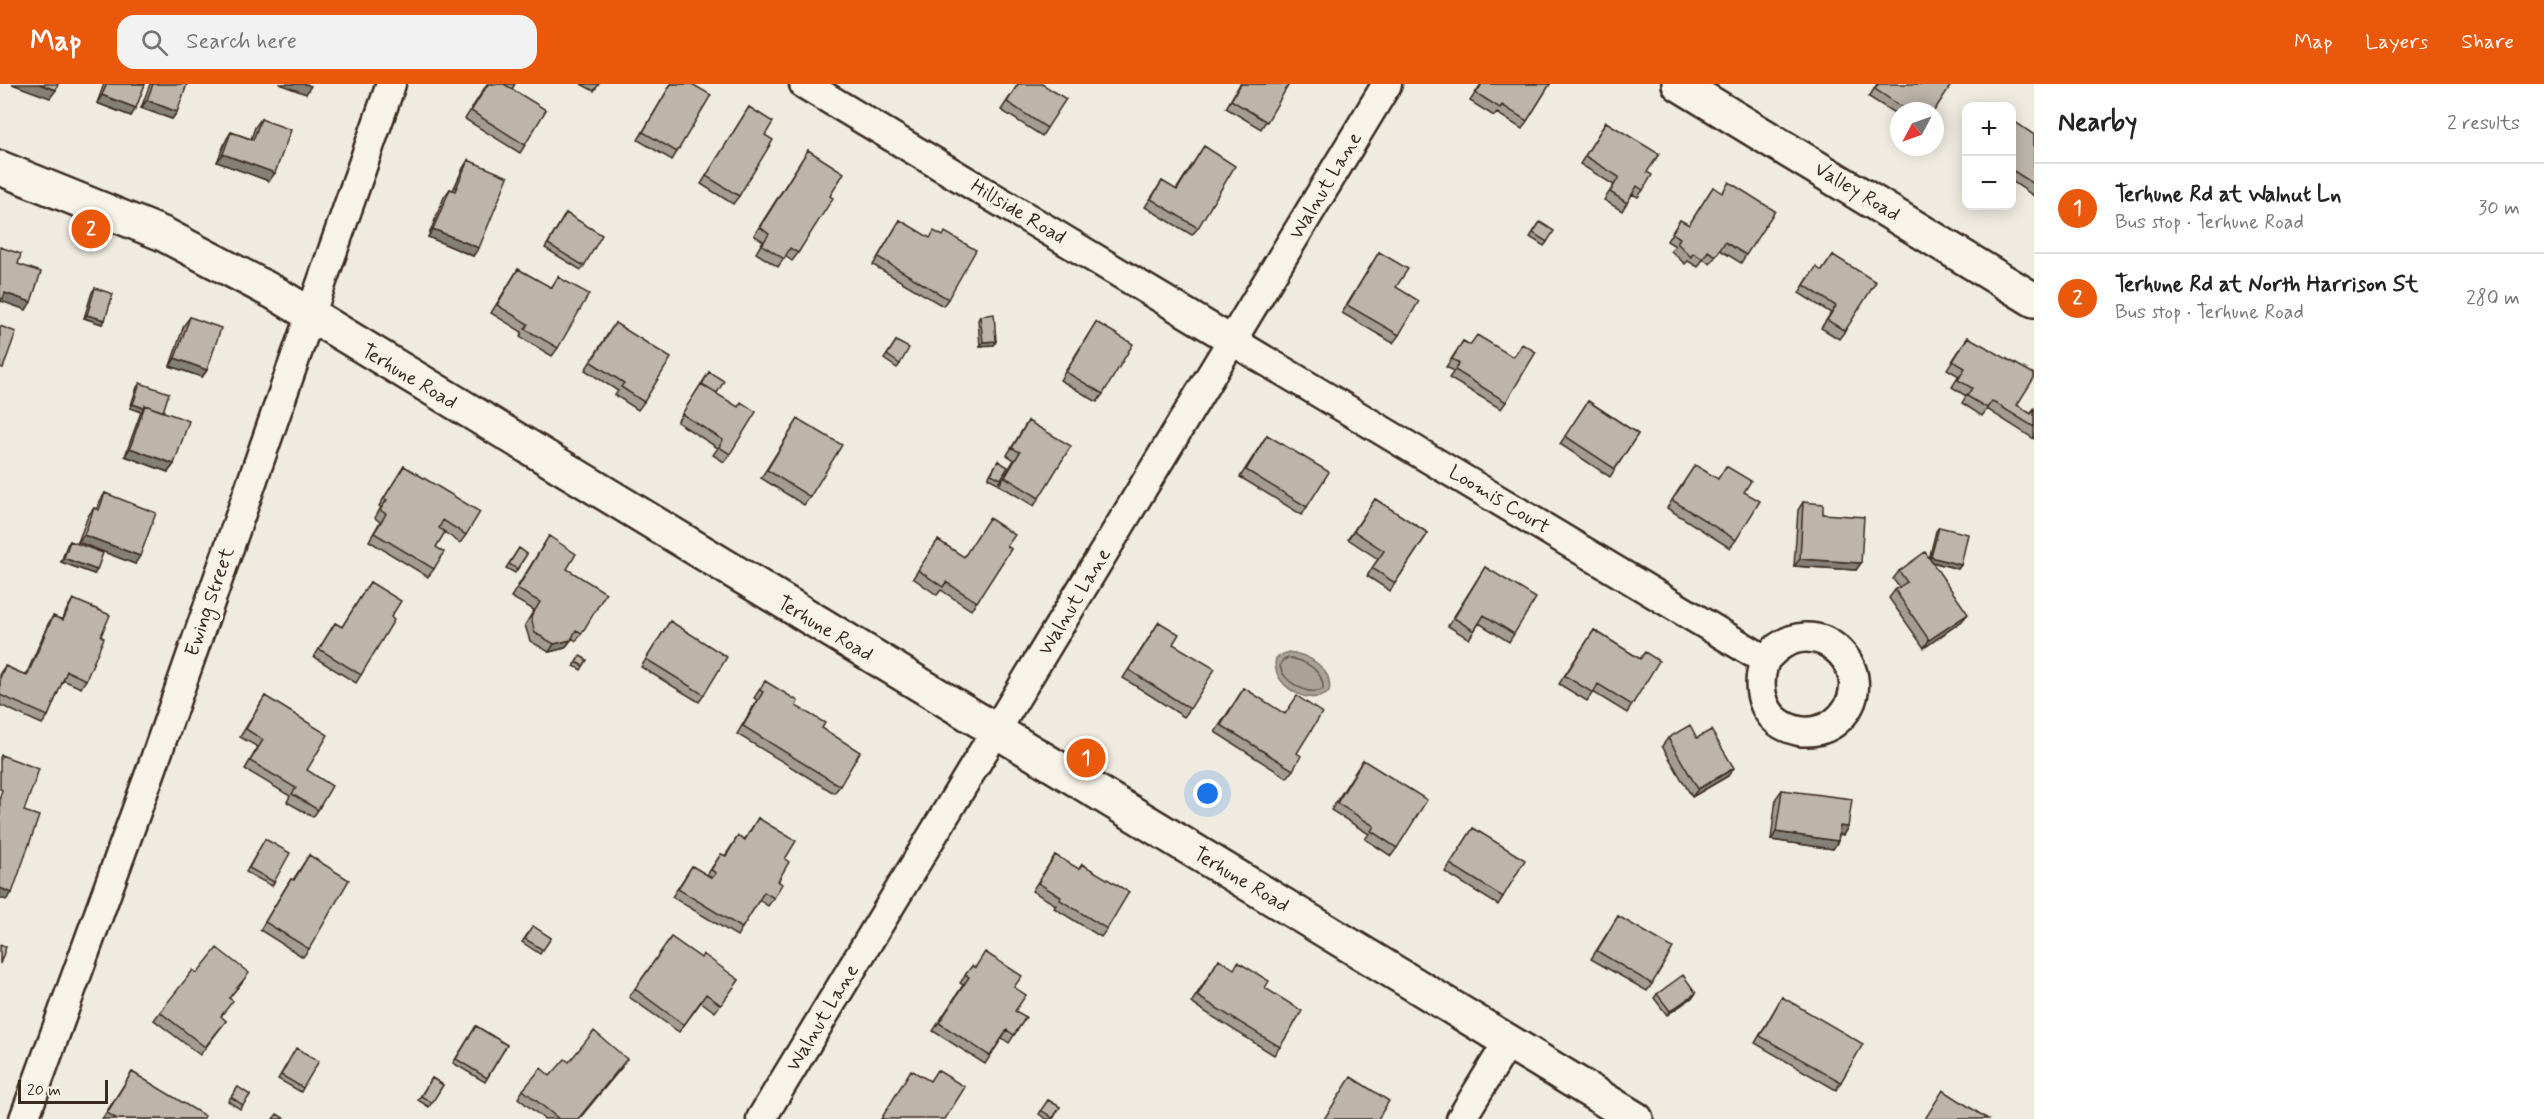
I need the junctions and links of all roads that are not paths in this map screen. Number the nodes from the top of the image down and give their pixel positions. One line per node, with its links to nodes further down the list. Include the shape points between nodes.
1 (391, 84): 7 (street, Ewing Street)
2 (804, 84): 8 (street, Hillside Road)
3 (1387, 84): 8 (street, Walnut Lane)
4 (1679, 84): 6 (street, Valley Road)
5 (0, 168): 7 (street, Terhune Road, via 163,234 222,263)
6 (2034, 300)
7 (309, 316): 10 (street, Terhune Road); 12 (street, Ewing Street, via 152,768)
8 (1233, 340): 9 (street, Loomis Court); 10 (street, Walnut Lane)
9 (1765, 660)
10 (996, 732): 11 (street, Terhune Road); 13 (street, Walnut Lane)
11 (1508, 1042): 14 (street); 15 (street, Terhune Road)
12 (24, 1119)
13 (761, 1119)
14 (1461, 1119)
15 (1636, 1119)

